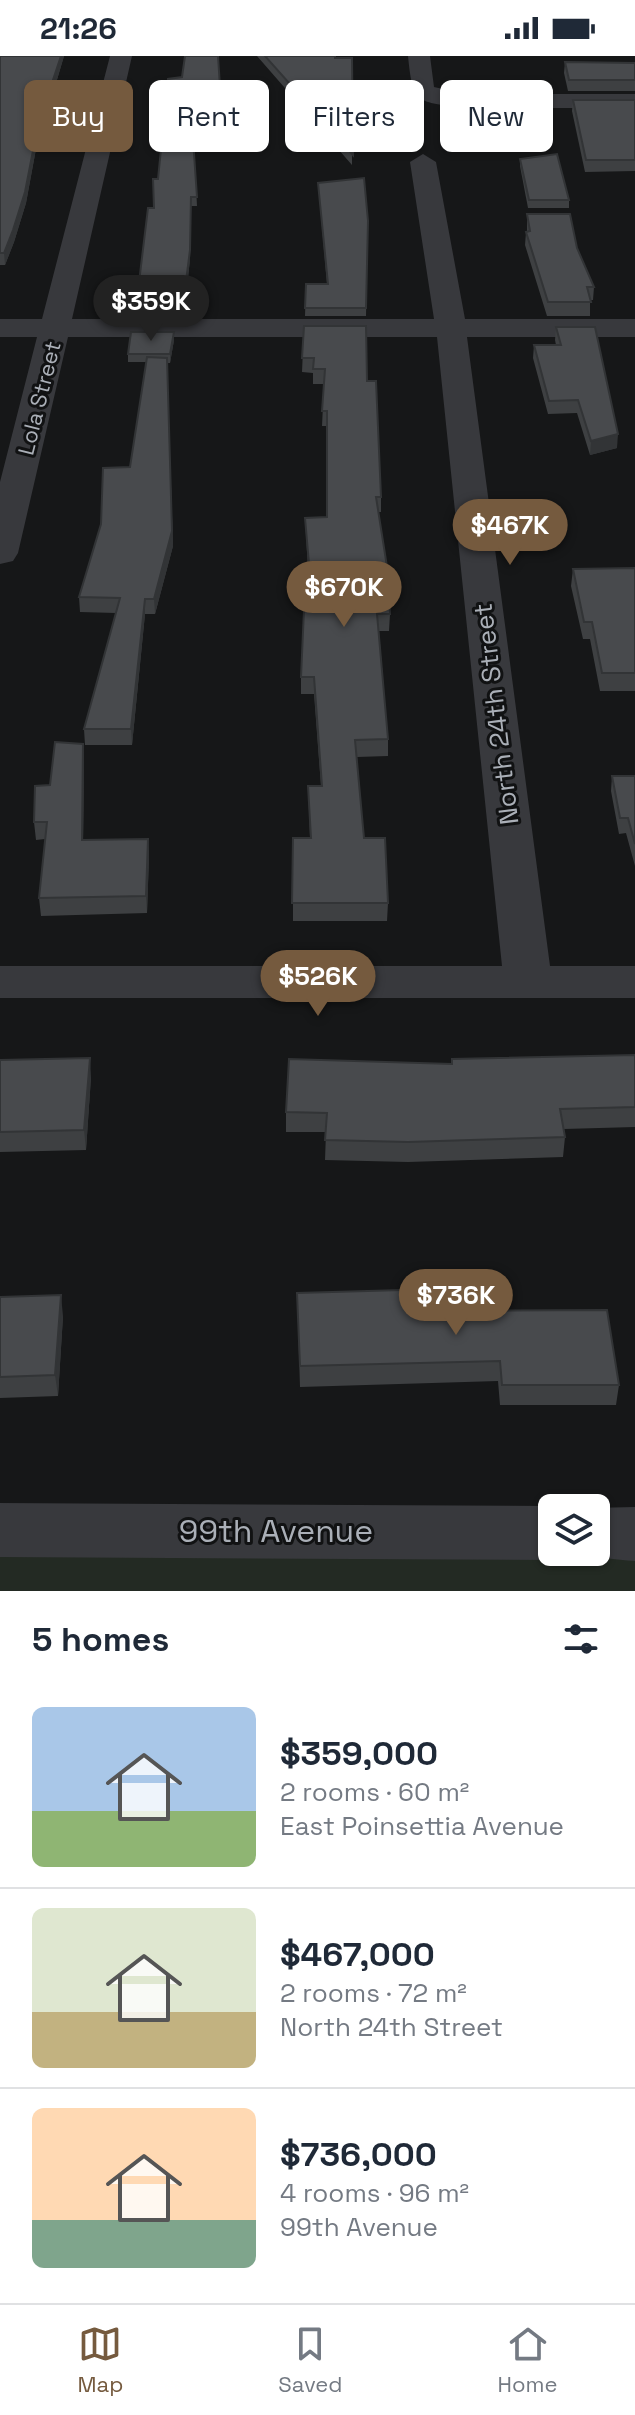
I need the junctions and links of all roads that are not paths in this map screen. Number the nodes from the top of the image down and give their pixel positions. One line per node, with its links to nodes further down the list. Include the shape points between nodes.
1 (121, 56): 6 (street, Lola Street)
2 (419, 56): 3 (street, via 423,91 438,97)
3 (635, 101)
4 (423, 162): 7 (street, North 24th Street)
5 (0, 328): 6 (street)
6 (56, 328): 7 (street); 9 (street, Lola Street)
7 (451, 328): 8 (street); 11 (street, North 24th Street)
8 (635, 328)
9 (0, 553)
10 (0, 982): 11 (street)
11 (528, 982): 12 (street)
12 (635, 982)
13 (0, 1530): 14 (street, 99th Avenue)
14 (538, 1533)
15 (610, 1533): 16 (street)
16 (635, 1534)

